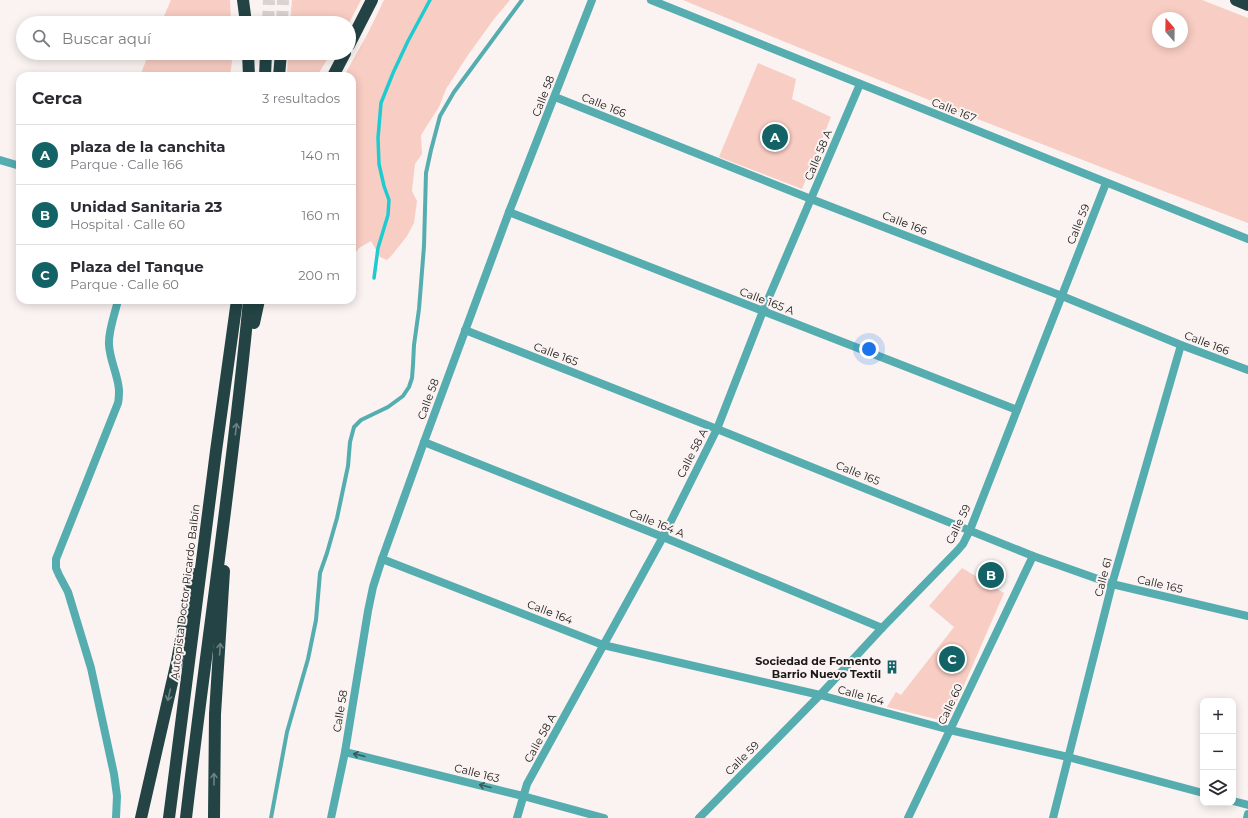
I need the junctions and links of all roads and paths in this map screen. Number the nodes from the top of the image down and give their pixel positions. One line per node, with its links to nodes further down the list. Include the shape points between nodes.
1 (243, 0): 8 (highway)
2 (372, 0): 9 (highway)
3 (522, 0): 65 (lane, via 454,92 440,116 426,173 424,246 412,378 403,396 388,407 361,420 354,427 337,518 320,573 316,620 308,659 287,732)
4 (592, 0): 19 (street, Calle 58)
5 (651, 0): 18 (street, Calle 167)
6 (1236, 0): 7 (highway)
7 (1248, 5)
8 (245, 16)
9 (356, 31)
10 (248, 60): 14 (highway)
11 (266, 60): 15 (highway)
12 (280, 60): 16 (highway)
13 (341, 60): 17 (highway)
14 (249, 72)
15 (265, 72)
16 (279, 72)
17 (335, 72)
18 (860, 84): 22 (street, Calle 167); 23 (street, Calle 58 A)
19 (555, 97): 23 (street, Calle 166); 24 (street, Calle 58)
20 (0, 160): 21 (street)
21 (16, 165)
22 (1106, 183): 25 (street, Calle 167); 26 (street, Calle 59)
23 (811, 199): 26 (street, Calle 166); 32 (street, Calle 58 A)
24 (509, 212): 32 (street, Calle 165 A); 33 (street, Calle 58)
25 (1248, 239)
26 (1062, 296): 34 (street, Calle 166); 38 (street, Calle 59)
27 (117, 304): 60 (street, via 109,344 118,385 118,403 56,559 58,575 68,592 91,668 115,781)
28 (232, 304): 35 (highway)
29 (236, 304): 35 (highway)
30 (249, 304): 37 (highway)
31 (258, 304): 37 (highway)
32 (763, 311): 38 (street, Calle 165 A); 39 (street, Calle 58 A)
33 (465, 330): 39 (street, Calle 165); 40 (street, Calle 58)
34 (1181, 345): 36 (street, Calle 166); 47 (street, Calle 61)
35 (228, 370): 41 (highway, Autopista Doctor Ricardo Balbín)
36 (1248, 370)
37 (243, 371): 42 (highway, one-way to 37)
38 (1017, 410): 43 (street, Calle 59)
39 (717, 429): 43 (street, Calle 165); 44 (street, Calle 58 A)
40 (424, 442): 44 (street, Calle 164 A); 46 (street, Calle 58)
41 (216, 451): 61 (highway, one-way to 61, via 177,661); 62 (highway, Autopista Doctor Ricardo Balbín)
42 (231, 468): 63 (highway); 64 (highway, one-way to 42, via 216,714)
43 (970, 530): 45 (street, Calle 165); 49 (street, Calle 59, via 957,551)
44 (663, 537): 49 (street, Calle 164 A); 50 (street, Calle 58 A)
45 (1033, 556): 47 (street, Calle 165); 52 (street, Calle 60)
46 (382, 558): 50 (street, Calle 164); 53 (street, Calle 58, via 368,611)
47 (1112, 584): 48 (street, Calle 165); 54 (street, Calle 61)
48 (1248, 616)
49 (882, 628): 51 (street, Calle 59)
50 (603, 645): 51 (street, Calle 164); 56 (street, Calle 58 A, via 527,784)
51 (820, 695): 52 (street, Calle 164); 69 (street, Calle 59)
52 (950, 730): 54 (street, Calle 164); 70 (street, Calle 60)
53 (345, 752): 56 (street, Calle 163, one-way to 53); 66 (street, Calle 58)
54 (1068, 758): 55 (street, Calle 164); 71 (street, Calle 61)
55 (1200, 792)
56 (523, 796): 67 (street, Calle 58 A); 68 (street, Calle 163)
57 (1236, 802): 58 (street)
58 (1248, 805)
59 (1248, 814): 72 (street)
60 (116, 818)
61 (141, 818)
62 (169, 818)
63 (186, 818)
64 (214, 818)
65 (271, 818)
66 (331, 818)
67 (517, 818)
68 (604, 818)
69 (699, 818)
70 (908, 818)
71 (1053, 818)
72 (1247, 818)

